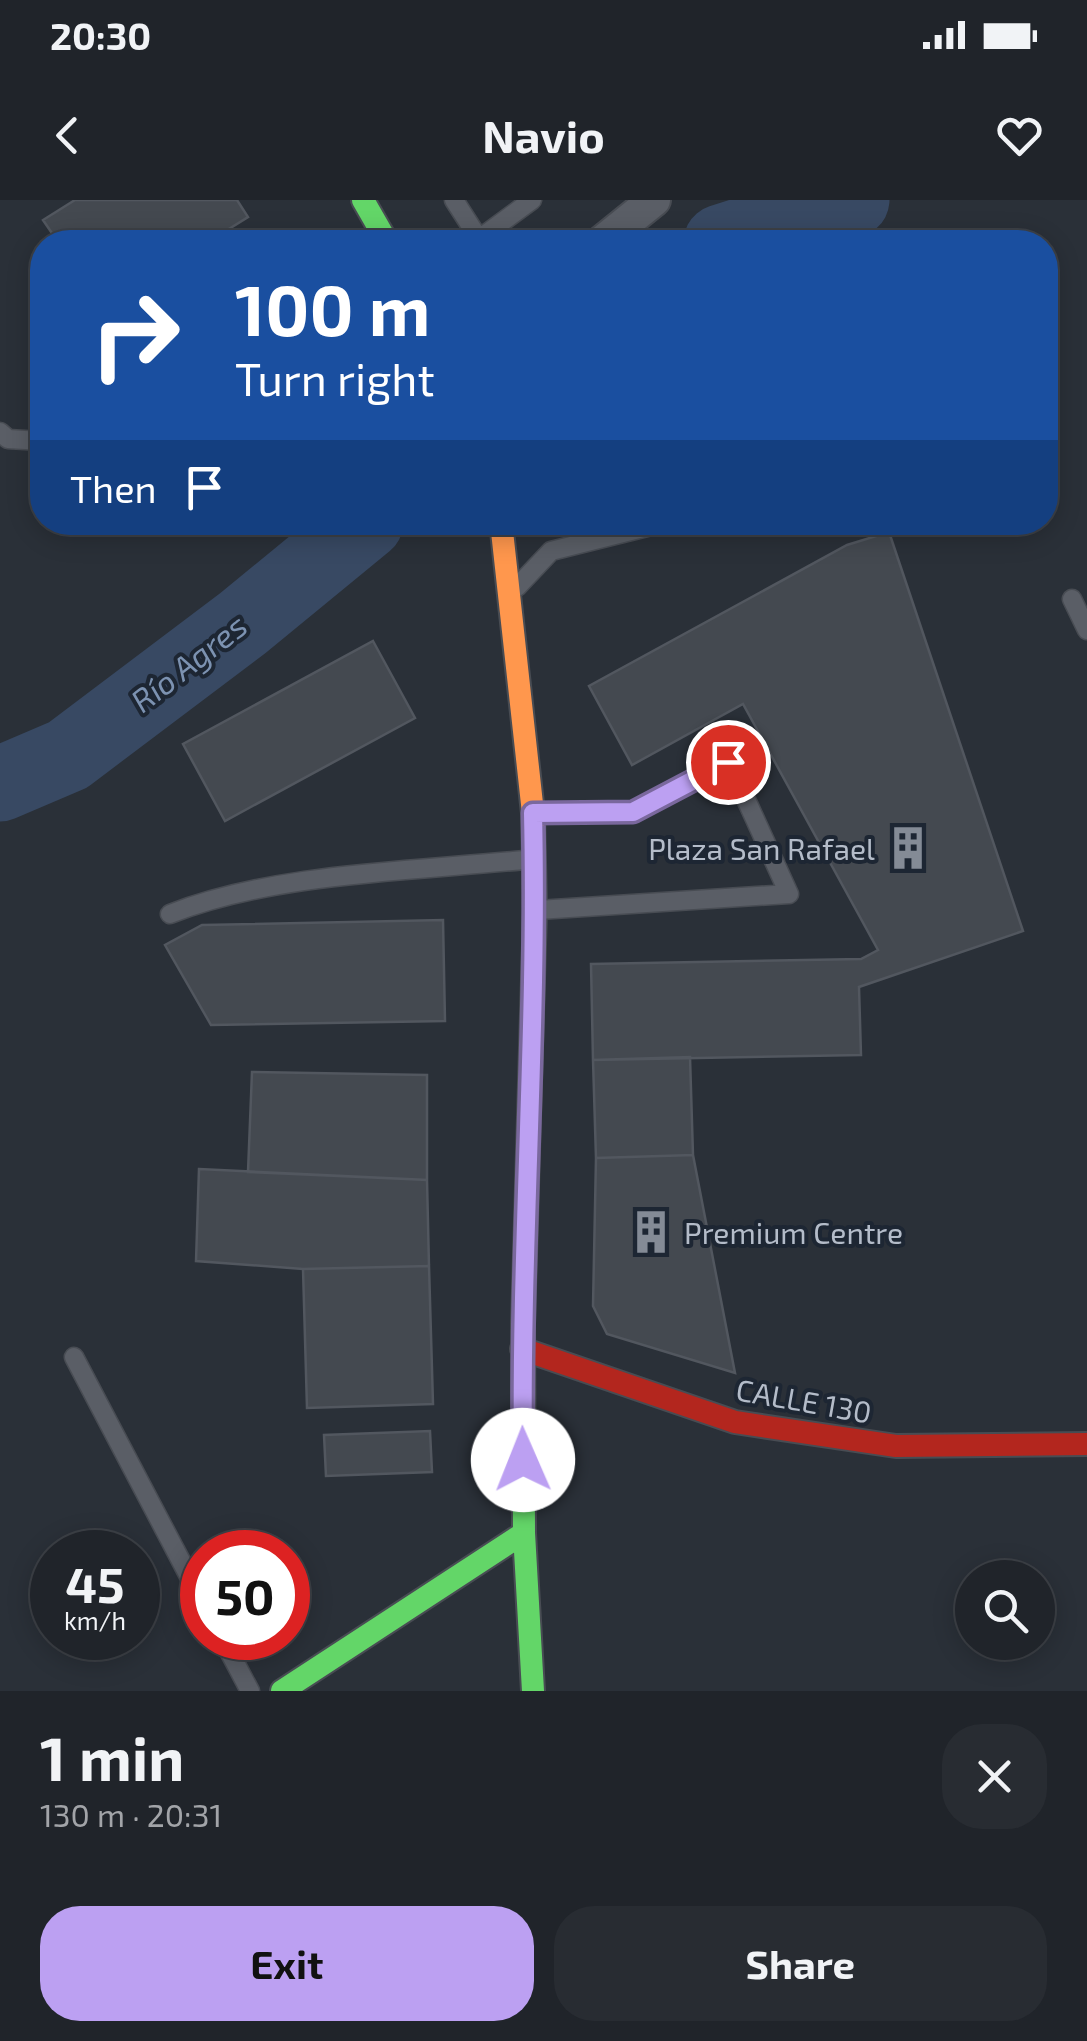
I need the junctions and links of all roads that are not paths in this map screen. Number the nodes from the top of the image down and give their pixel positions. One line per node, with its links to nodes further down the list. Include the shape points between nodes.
1 (363, 200): 5 (main road)
2 (454, 200): 6 (lane)
3 (532, 200): 7 (lane)
4 (654, 200): 8 (street)
5 (377, 230)
6 (471, 230)
7 (492, 230)
8 (617, 230)
9 (0, 432): 10 (lane, via 8,440)
10 (30, 441)
11 (502, 535): 15 (main road)
12 (514, 535): 14 (lane)
13 (615, 535): 14 (lane)
14 (551, 551): 15 (lane)
15 (510, 597): 18 (main road)
16 (1072, 599): 17 (lane)
17 (1087, 630)
18 (533, 813): 19 (main road); 20 (lane, via 633,812 728,762 790,894)
19 (534, 859): 20 (main road); 21 (lane, via 266,886)
20 (535, 910): 22 (main road)
21 (170, 914)
22 (522, 1349): 24 (main road, CALLE 130, via 735,1422 896,1446); 25 (main road)
23 (74, 1357): 26 (lane)
24 (1087, 1444)
25 (524, 1533): 29 (main road); 30 (main road)
26 (180, 1559)
27 (234, 1660): 28 (lane)
28 (250, 1691)
29 (282, 1691)
30 (533, 1691)

